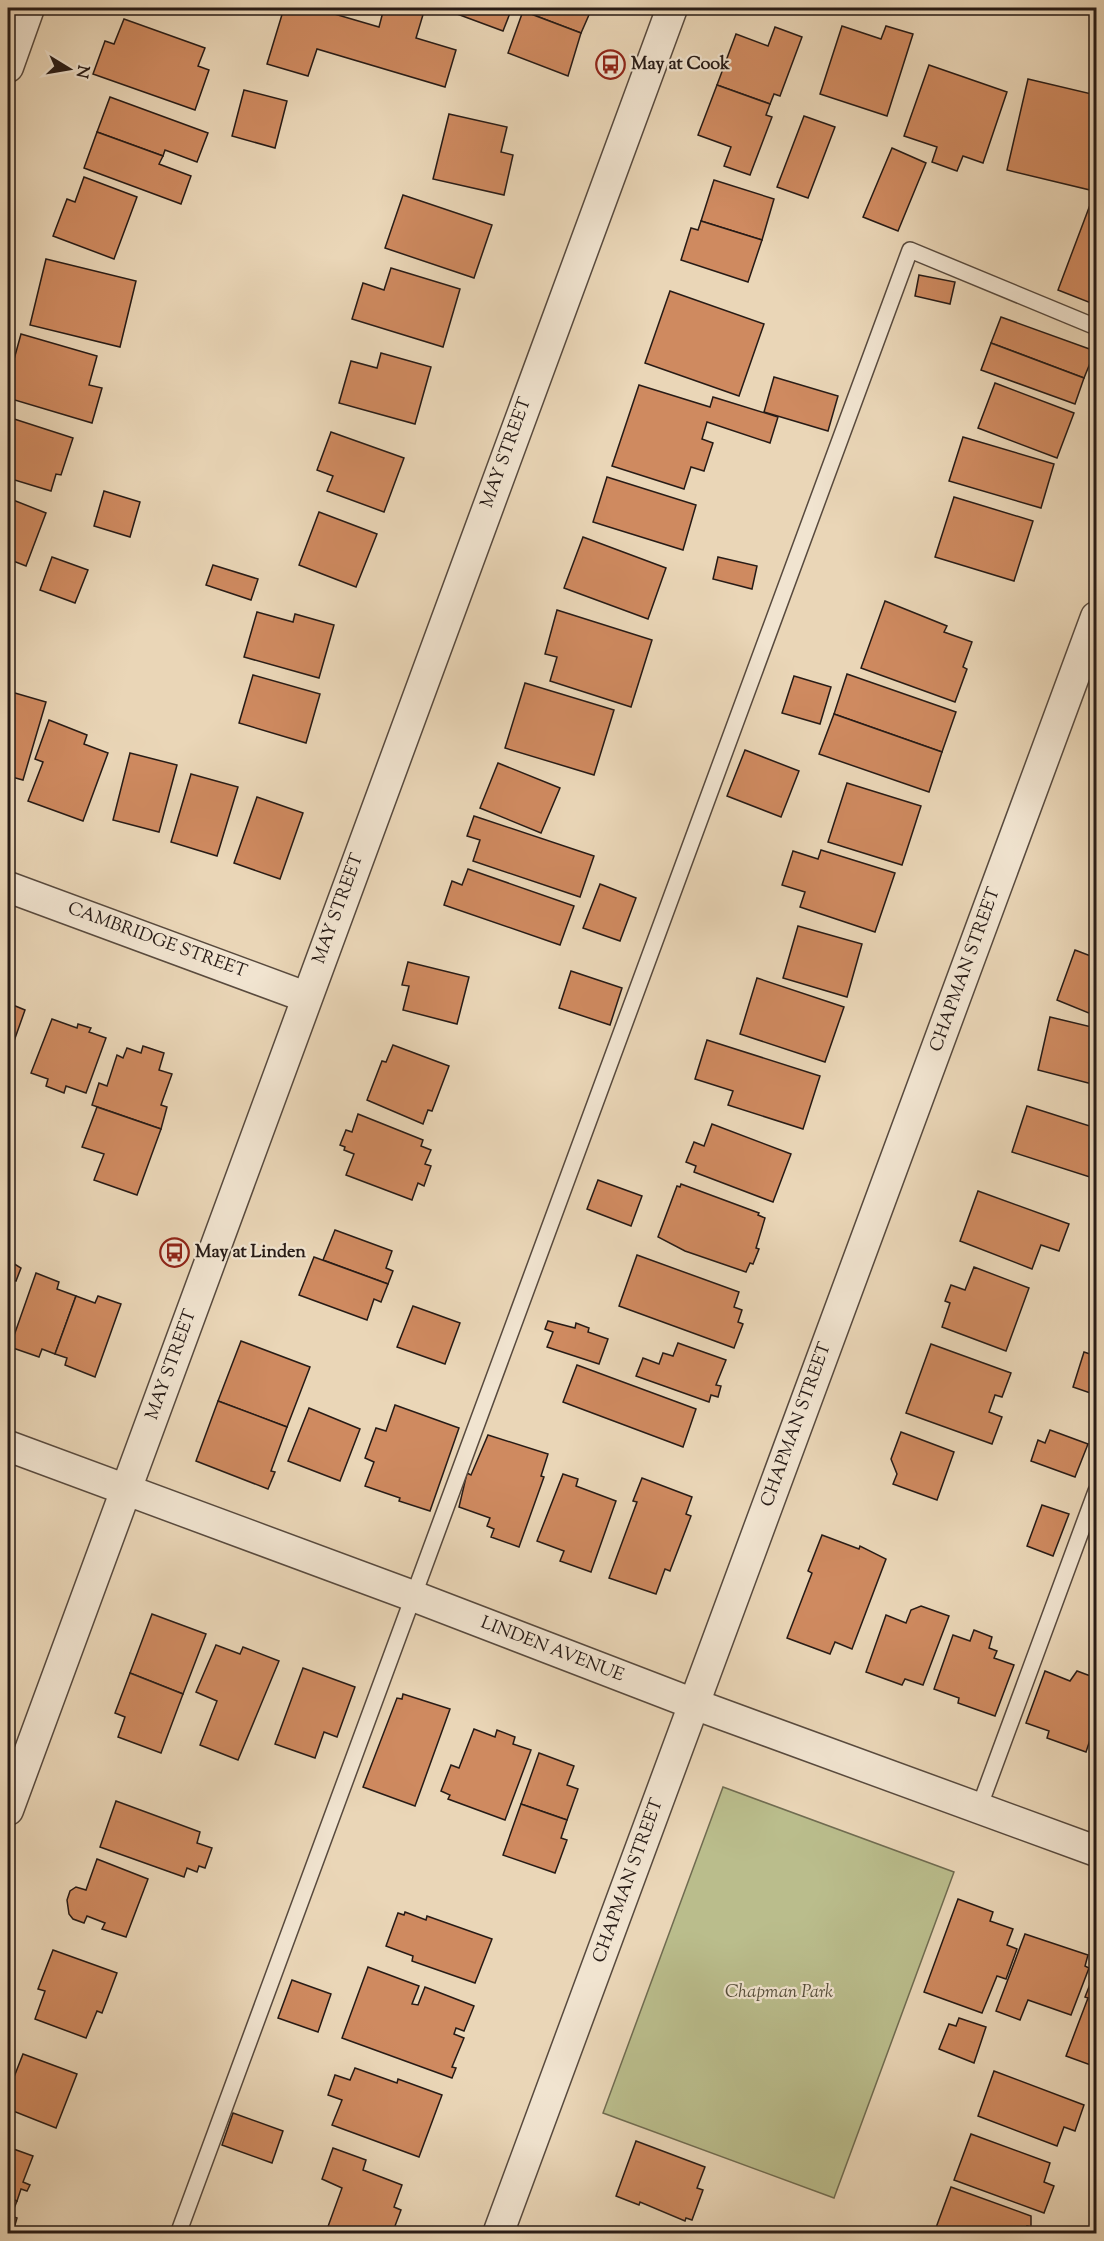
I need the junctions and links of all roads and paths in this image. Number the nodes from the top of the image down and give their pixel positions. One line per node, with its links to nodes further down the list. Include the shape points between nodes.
1 (29, 8): 3 (street)
2 (672, 8): 7 (street, MAY STREET)
3 (8, 67)
4 (1096, 327): 11 (lane, via 910,250)
5 (1096, 617): 12 (street, CHAPMAN STREET)
6 (8, 887): 7 (street, CAMBRIDGE STREET)
7 (306, 997): 9 (street, MAY STREET)
8 (8, 1446): 9 (street, LINDEN AVENUE)
9 (127, 1490): 11 (street, LINDEN AVENUE); 14 (street, MAY STREET)
10 (1096, 1491): 13 (lane)
11 (413, 1596): 12 (street, LINDEN AVENUE); 16 (lane)
12 (694, 1704): 13 (street, LINDEN AVENUE); 17 (street, CHAPMAN STREET)
13 (979, 1808): 15 (street, LINDEN AVENUE)
14 (8, 1810)
15 (1096, 1851)
16 (178, 2234)
17 (498, 2234)

